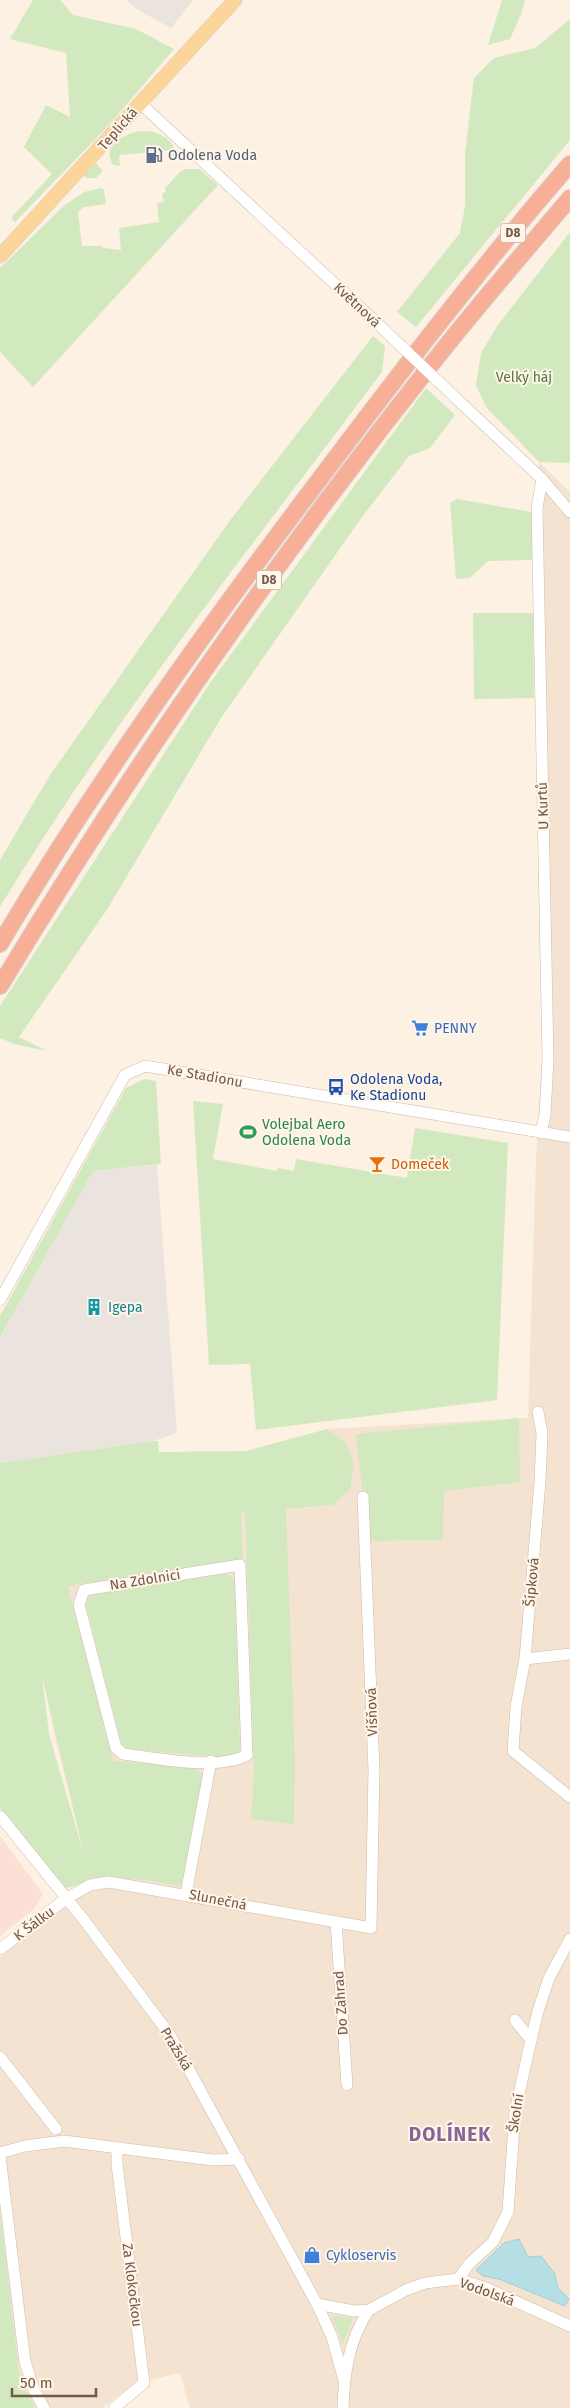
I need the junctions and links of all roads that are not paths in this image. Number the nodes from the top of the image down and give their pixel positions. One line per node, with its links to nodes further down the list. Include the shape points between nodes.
1 (235, 0): 2 (main road, Teplická)
2 (140, 103): 5 (main road, Teplická); 6 (street, Květnová, bridge)
3 (570, 164): 8 (highway, D8, via 420,346 263,554 146,718 35,885)
4 (570, 198): 9 (highway, D8, via 437,358 278,567 164,729 55,895)
5 (0, 256)
6 (542, 479): 7 (street, Květnová); 10 (street, U Kurtů, via 537,518 548,1059)
7 (570, 512)
8 (0, 944)
9 (0, 986)
10 (541, 1133): 11 (street, Ke Stadionu); 12 (street, Ke Stadionu, via 145,1066 125,1076)
11 (570, 1137)
12 (0, 1300)
13 (538, 1412): 16 (street, Šípková, via 542,1433 540,1482)
14 (363, 1496): 23 (street, Višňová, via 374,1770)
15 (570, 1654): 16 (street)
16 (525, 1659): 18 (street, Šípková, via 516,1707 513,1751)
17 (212, 1761): 17 (street, Na Zdolnici, via 123,1754 116,1748 79,1605 84,1590 240,1565 247,1755 237,1761); 20 (street)
18 (570, 1797)
19 (0, 1816): 21 (street, Pražská)
20 (186, 1894): 21 (street, Slunečná, via 109,1882 90,1885); 22 (street, Slunečná)
21 (67, 1898): 25 (street, K Šálku); 33 (street, Pražská, via 170,2035)
22 (336, 1922): 23 (street, Slunečná); 29 (street, Do Zahrad)
23 (371, 1928)
24 (570, 1939): 27 (street, Školní, via 549,1978)
25 (0, 1949)
26 (515, 2020): 27 (street)
27 (531, 2040): 34 (street, Školní, via 515,2112 508,2212 493,2242)
28 (0, 2056): 30 (street)
29 (347, 2084)
30 (56, 2129)
31 (118, 2148): 32 (street, via 64,2141 25,2146); 33 (street, via 213,2160); 40 (street, Za Klokočkou, via 117,2164 144,2384)
32 (0, 2154): 39 (street, via 25,2362)
33 (239, 2159): 35 (street, Pražská)
34 (458, 2280): 36 (street, Vodolská, via 425,2283); 37 (street, Vodolská, via 486,2288)
35 (317, 2304): 36 (street, via 354,2311); 38 (street, Pražská, via 332,2337)
36 (369, 2310): 38 (street, via 355,2332)
37 (570, 2326)
38 (344, 2380): 41 (street)
39 (44, 2408)
40 (114, 2408)
41 (343, 2408)

